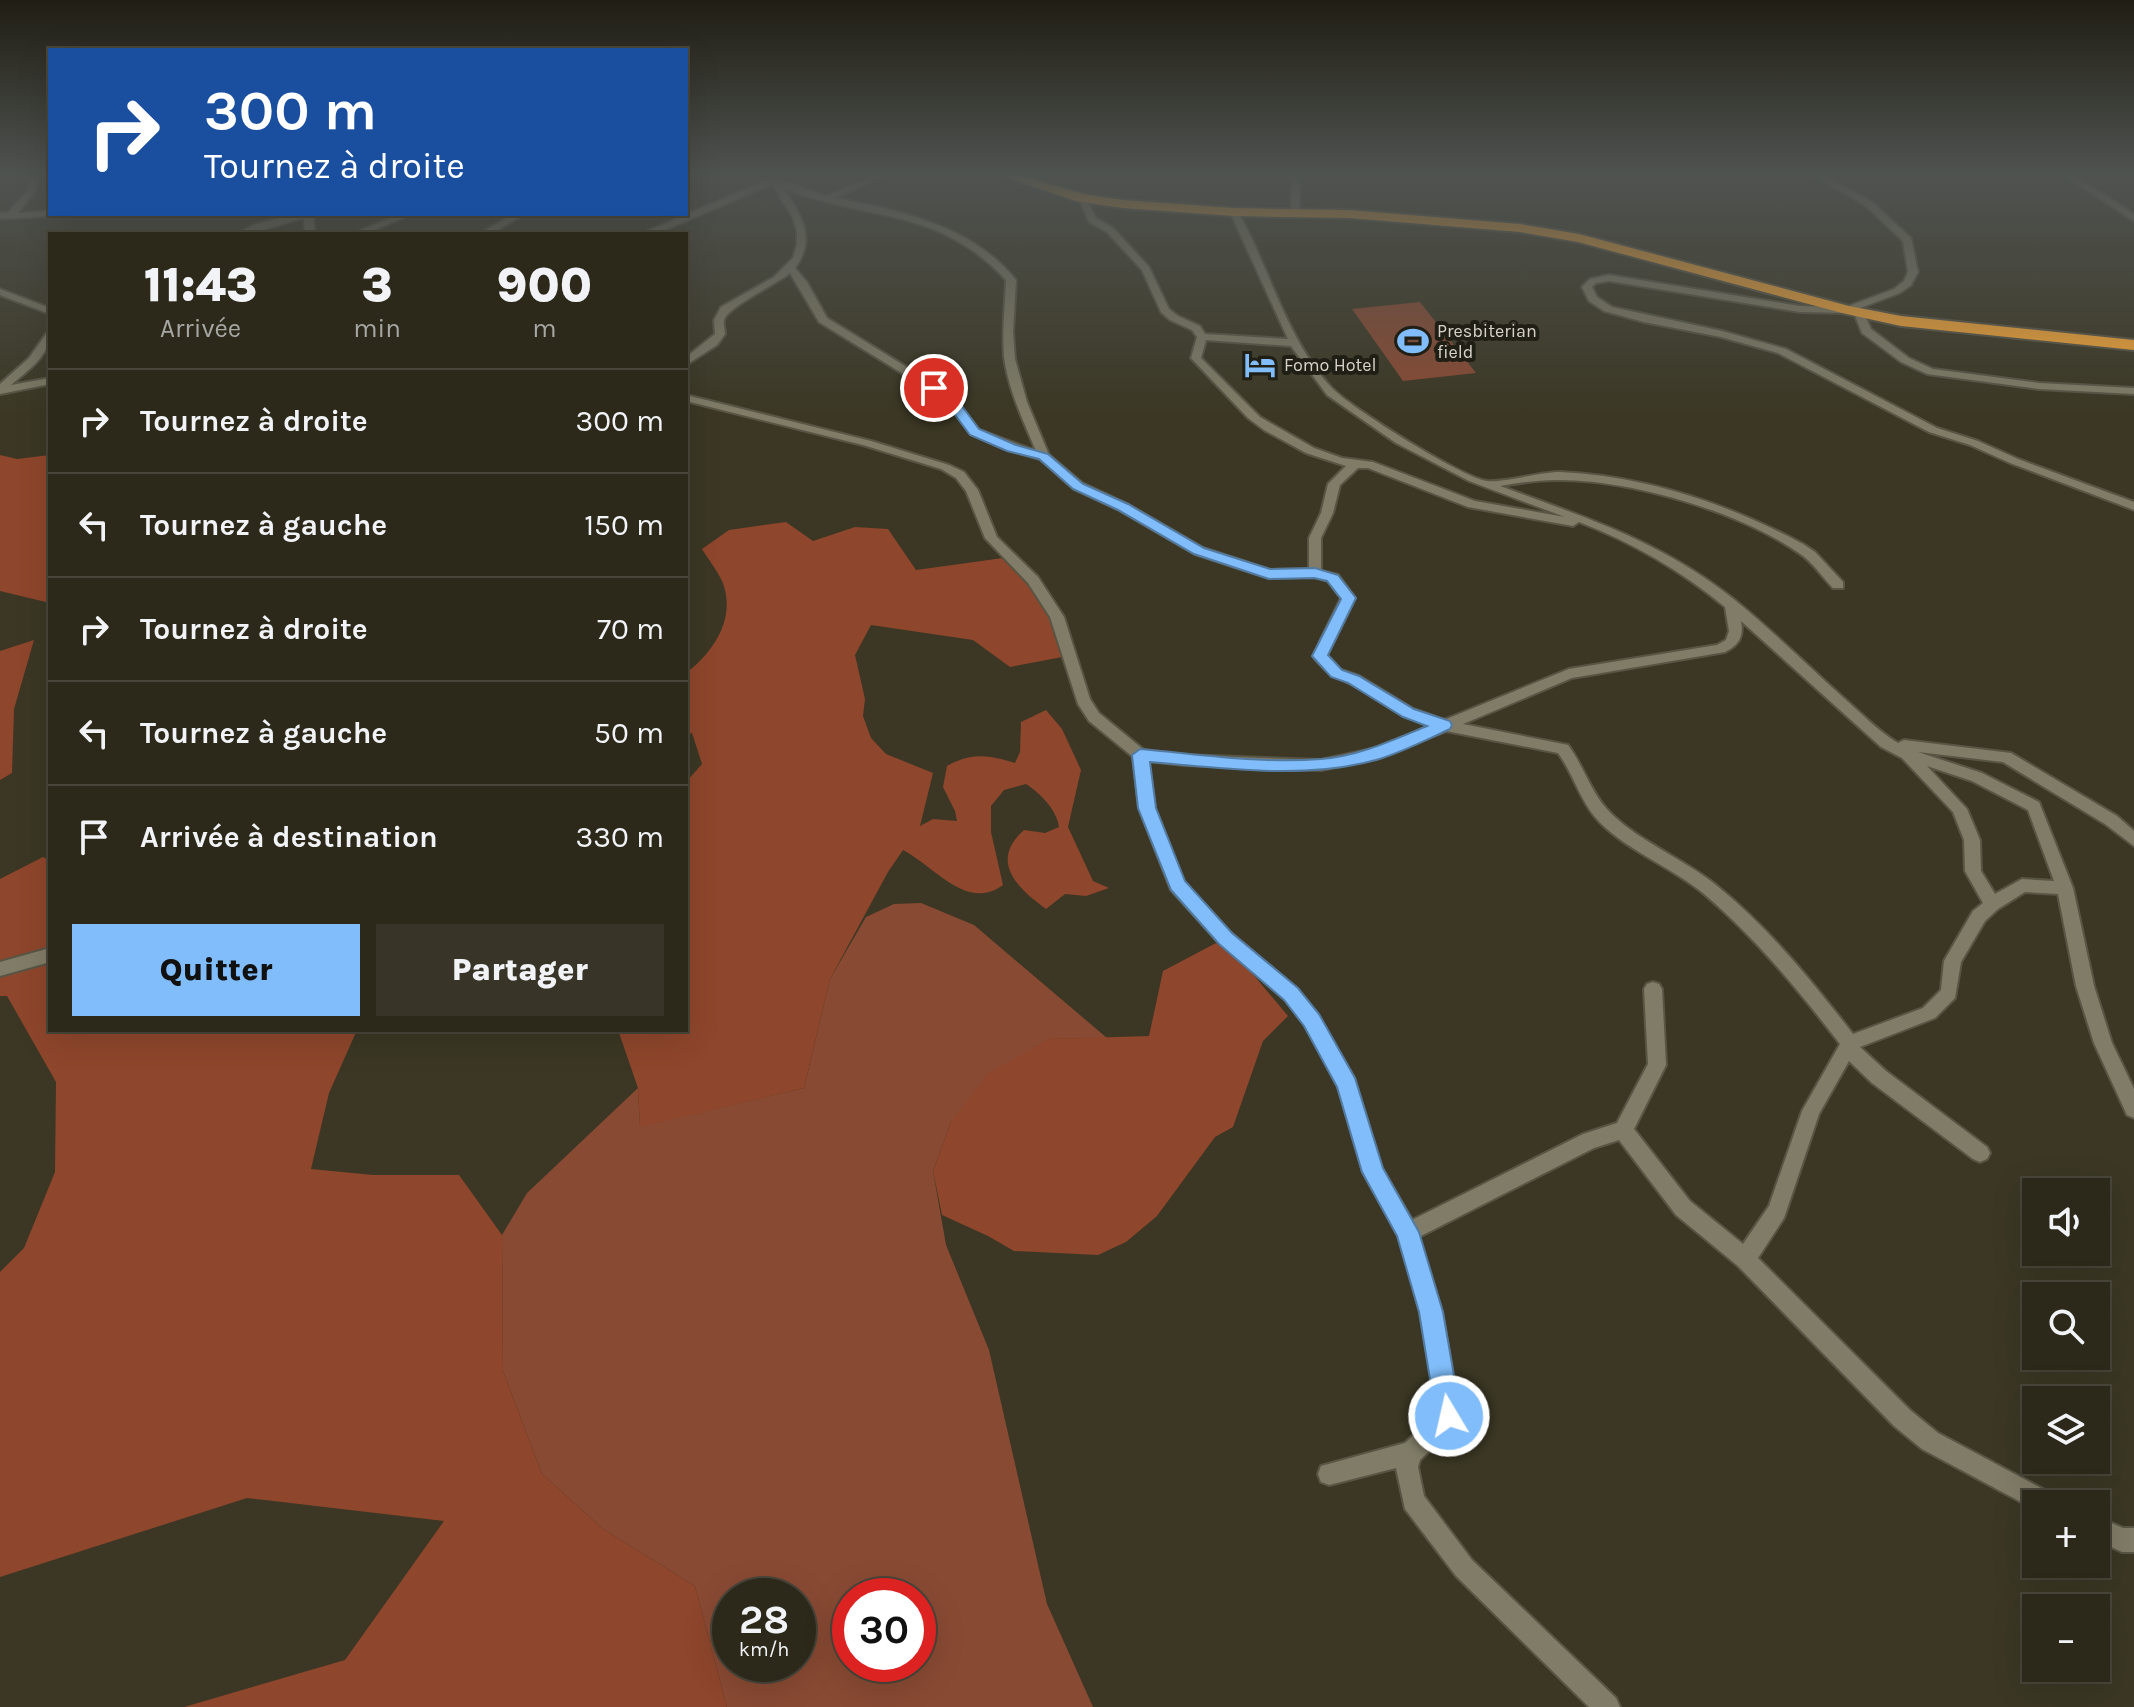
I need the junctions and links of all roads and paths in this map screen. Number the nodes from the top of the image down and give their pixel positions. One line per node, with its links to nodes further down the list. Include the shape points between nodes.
1 (797, 256): 7 (street)
2 (981, 256): 20 (street, via 1011,280 1010,359)
3 (1134, 256): 11 (street, via 1146,269 1165,310)
4 (1254, 256): 14 (street)
5 (1644, 256): 10 (highway)
6 (1912, 256): 10 (street, via 1908,283)
7 (791, 269): 15 (street, via 725,309 720,334); 20 (street, via 823,320 948,397 975,432)
8 (0, 292): 9 (street)
9 (48, 310)
10 (1853, 312): 13 (highway, via 2116,346); 18 (street, via 1866,331 1931,372); 23 (street, via 1800,309 1609,278 1587,287 1608,309 1782,351 1933,430)
11 (1202, 337): 14 (street); 21 (street, via 1196,358 1254,418 1319,454)
12 (48, 339): 17 (street)
13 (2134, 342)
14 (1295, 343): 22 (street, via 1329,391 1383,430)
15 (688, 360)
16 (48, 381): 17 (street)
17 (0, 390)
18 (2134, 391)
19 (688, 399): 31 (street, via 891,450 960,475 972,490 991,538 1033,580 1057,617 1083,700 1094,717)
20 (1044, 457): 25 (street, via 1078,486 1199,551 1269,574)
21 (1353, 466): 24 (street, via 1369,464 1472,504); 25 (street, via 1334,484 1315,538)
22 (1487, 484): 24 (street); 26 (street, via 1558,476 1666,492 1801,547)
23 (2134, 506)
24 (1601, 526): 27 (street, via 1670,561)
25 (1315, 573): 28 (street, via 1333,578 1348,598 1320,656 1336,673 1408,713)
26 (1838, 585)
27 (1731, 604): 28 (street, via 1736,631 1732,643 1720,649 1569,674); 29 (street)
28 (1444, 725): 31 (street, via 1375,754 1321,765); 38 (street, via 1563,749 1608,821 1687,872 1742,920 1786,961)
29 (1886, 743): 30 (street); 32 (street, via 2006,757 2111,820)
30 (1904, 753): 33 (street, via 1977,777 2034,806); 34 (street, via 1959,809 1972,840 1973,871)
31 (1140, 755): 42 (street, via 1147,808 1177,885 1225,938 1291,994 1311,1020 1347,1084 1373,1172)
32 (2134, 840)
33 (2065, 888): 34 (street, via 2022,885); 39 (street, via 2089,1000)
34 (1992, 904): 38 (street, via 1953,961 1949,993 1929,1013)
35 (48, 956): 36 (street)
36 (0, 969)
37 (1653, 989): 40 (street, via 1657,1065)
38 (1850, 1043): 41 (street, via 1849,1049 1879,1077); 43 (street, via 1811,1111 1777,1211)
39 (2134, 1109)
40 (1623, 1130): 42 (street, via 1590,1140); 43 (street, via 1683,1208)
41 (1980, 1153)
42 (1408, 1232): 44 (street, via 1431,1312 1449,1416)
43 (1745, 1259): 46 (street, via 1902,1418 1930,1441)
44 (1411, 1453): 45 (street); 49 (street, via 1407,1467 1413,1501 1464,1568)
45 (1329, 1474)
46 (2022, 1490)
47 (2110, 1534): 48 (street)
48 (2134, 1540)
49 (1607, 1707)

